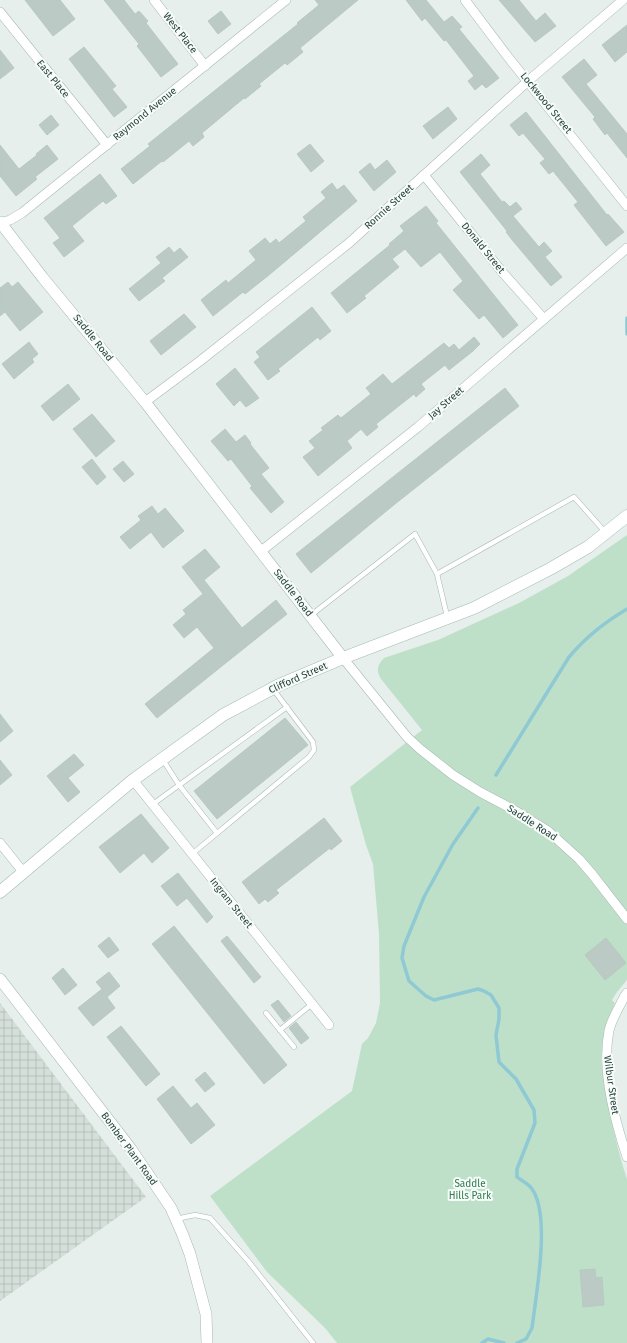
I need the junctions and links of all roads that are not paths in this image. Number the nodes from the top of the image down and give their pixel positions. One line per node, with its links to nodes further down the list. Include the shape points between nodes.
1 (154, 0): 6 (street, West Place)
2 (286, 0): 6 (street, Raymond Avenue)
3 (465, 0): 7 (street, Lockwood Street)
4 (623, 0): 7 (street, Ronnie Street)
5 (0, 12): 8 (street, East Place)
6 (205, 66): 8 (street, Raymond Avenue)
7 (528, 81): 9 (street, Ronnie Street); 10 (street, Lockwood Street)
8 (107, 145): 11 (street, Raymond Avenue, via 22,213)
9 (424, 175): 13 (street, Donald Street, via 503,273); 14 (street, Ronnie Street, via 349,243)
10 (627, 206)
11 (0, 223): 14 (street, Saddle Road)
12 (627, 248): 13 (street, Jay Street)
13 (544, 319): 17 (street, Jay Street, via 418,427)
14 (144, 402): 17 (street, Saddle Road)
15 (627, 516): 16 (main road, Clifford Street)
16 (606, 532): 18 (lane, via 574,497); 20 (main road, Clifford Street, via 588,547 550,569 474,608)
17 (260, 552): 19 (street, Saddle Road)
18 (437, 574): 19 (lane, via 415,534); 20 (lane)
19 (310, 616): 21 (street, Saddle Road)
20 (448, 618): 21 (main road, Clifford Street)
21 (343, 658): 22 (main road, Clifford Street); 33 (street, Saddle Road, via 407,737 420,749 453,775 548,831 579,859)
22 (272, 688): 23 (lane); 24 (main road, Clifford Street, via 223,715)
23 (286, 707): 26 (lane); 28 (lane, via 313,742 314,750 309,757)
24 (162, 758): 25 (main road, Clifford Street); 26 (lane)
25 (133, 780): 27 (street, Ingram Street); 31 (main road, Clifford Street)
26 (179, 785): 27 (lane); 28 (lane)
27 (153, 804): 30 (street, Ingram Street)
28 (217, 833): 30 (lane)
29 (0, 843): 31 (street)
30 (192, 854): 36 (street, Ingram Street)
31 (24, 872): 32 (main road, Clifford Street)
32 (0, 892)
33 (627, 919)
34 (0, 979): 42 (street, Bomber Plant Road, via 131,1150 172,1208)
35 (627, 993): 41 (street, Wilbur Street, via 609,1030 606,1063 614,1112)
36 (312, 1004): 38 (street, Ingram Street); 39 (lane)
37 (266, 1012): 39 (lane)
38 (329, 1025)
39 (280, 1030): 40 (lane)
40 (294, 1047)
41 (627, 1157)
42 (176, 1219): 43 (street, Bomber Plant Road, via 190,1254 206,1314); 44 (lane, via 195,1215 210,1218 249,1262)
43 (207, 1343)
44 (312, 1343)

